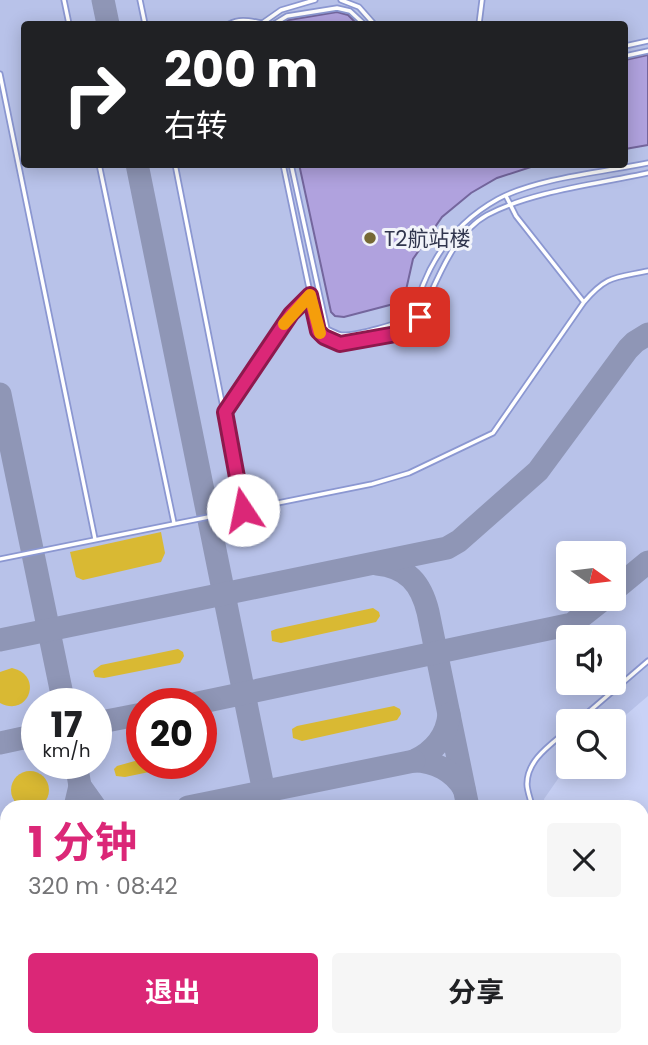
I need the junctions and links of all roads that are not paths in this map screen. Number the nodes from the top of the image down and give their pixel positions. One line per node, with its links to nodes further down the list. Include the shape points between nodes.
1 (64, 0): 6 (lane)
2 (139, 0): 7 (lane)
3 (315, 0): 8 (lane, via 281,10)
4 (341, 0): 11 (lane, via 359,7)
5 (482, 0): 12 (lane)
6 (68, 21)
7 (144, 21)
8 (266, 21)
9 (279, 21): 10 (lane, via 337,8 350,11)
10 (361, 21)
11 (371, 21)
12 (479, 21)
13 (648, 41): 14 (lane)
14 (628, 45)
15 (648, 51): 16 (lane)
16 (628, 55)
17 (0, 74): 35 (lane)
18 (648, 163): 19 (lane)
19 (628, 167)
20 (100, 168): 34 (lane)
21 (176, 168): 32 (lane)
22 (284, 168): 30 (lane)
23 (292, 168): 29 (lane)
24 (622, 168): 26 (lane, via 529,186)
25 (648, 173): 27 (lane)
26 (506, 196): 27 (lane); 29 (lane, via 474,215 437,254 411,317 387,327 341,335 327,329)
27 (510, 205): 30 (lane, via 484,217 466,234 445,262 413,327 340,344 318,331); 31 (lane)
28 (648, 271): 31 (lane, via 603,282)
29 (318, 291): 30 (lane)
30 (310, 295): 32 (lane, via 291,314)
31 (584, 302): 33 (lane, via 502,424 486,438 392,479)
32 (225, 412): 33 (lane)
33 (243, 510): 34 (lane)
34 (174, 523): 35 (lane)
35 (95, 539): 36 (lane)
36 (0, 559)
37 (648, 661): 38 (lane)
38 (592, 709)
39 (556, 740): 40 (lane, via 531,767 527,783)
40 (531, 800)

